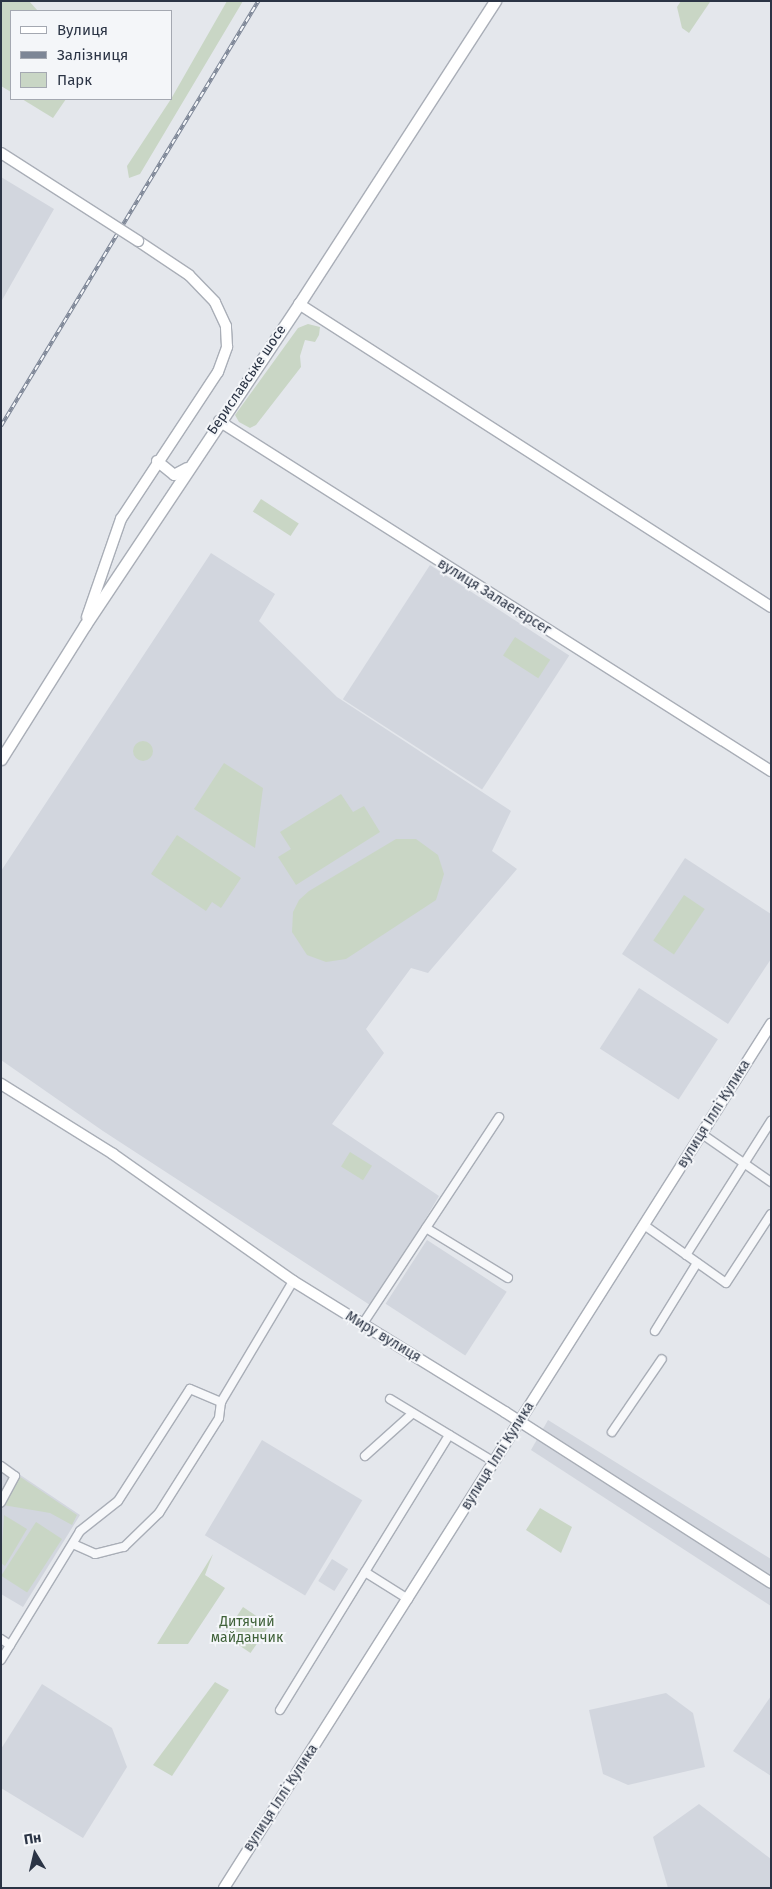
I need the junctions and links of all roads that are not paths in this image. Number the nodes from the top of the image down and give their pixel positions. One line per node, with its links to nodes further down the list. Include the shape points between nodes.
1 (495, 2): 3 (main road, Бериславське шосе)
2 (1, 152): 5 (street, bridge, via 170,261 203,288 222,314 228,335 224,361)
3 (299, 304): 4 (main road, Бериславське шосе); 7 (street)
4 (219, 421): 6 (main road, Бериславське шосе); 10 (street, вулиця Залаегерсег)
5 (157, 461): 6 (street, via 174,475); 8 (street, via 121,519)
6 (187, 468): 8 (main road, Бериславське шосе)
7 (771, 607)
8 (85, 625): 9 (main road, Бериславське шосе)
9 (1, 759)
10 (771, 771)
11 (771, 1024): 15 (street, вулиця Іллі Кулика)
12 (1, 1084): 24 (street, Миру вулиця, via 114,1154)
13 (499, 1117): 20 (street)
14 (771, 1121): 16 (street)
15 (702, 1134): 16 (street); 19 (street, вулиця Іллі Кулика)
16 (744, 1163): 17 (street); 21 (street)
17 (771, 1182)
18 (771, 1214): 22 (street, via 726,1283)
19 (644, 1225): 21 (street); 31 (street, вулиця Іллі Кулика)
20 (426, 1228): 23 (street); 25 (street)
21 (686, 1255): 22 (street)
22 (697, 1263): 26 (street)
23 (508, 1278)
24 (293, 1281): 25 (street, Миру вулиця); 29 (street)
25 (362, 1325): 31 (street, Миру вулиця)
26 (655, 1331)
27 (662, 1359): 32 (street)
28 (390, 1399): 30 (street)
29 (220, 1402): 38 (street, via 190,1389 118,1501 80,1531); 38 (street, via 219,1418 159,1513 124,1547 95,1554)
30 (413, 1413): 33 (street); 34 (street)
31 (519, 1421): 35 (street, вулиця Іллі Кулика); 40 (street, Миру вулиця)
32 (612, 1432)
33 (449, 1435): 35 (street); 39 (street)
34 (365, 1456)
35 (494, 1462): 41 (street, вулиця Іллі Кулика)
36 (1, 1466): 37 (street, via 16,1476)
37 (1, 1502)
38 (73, 1544): 43 (street)
39 (365, 1572): 41 (street); 45 (street)
40 (771, 1583)
41 (408, 1598): 46 (street, вулиця Іллі Кулика)
42 (1, 1639): 43 (street)
43 (10, 1645): 44 (street)
44 (1, 1660)
45 (280, 1710)
46 (224, 1888)

